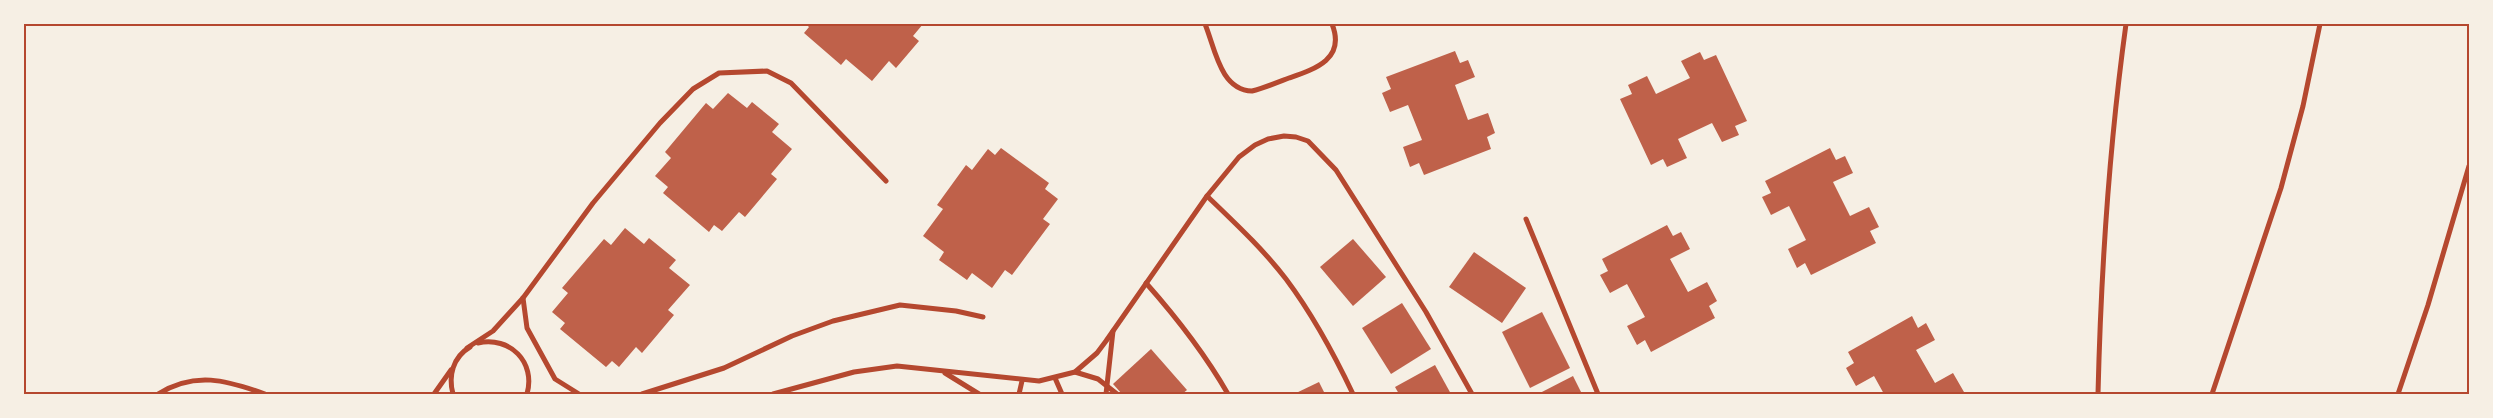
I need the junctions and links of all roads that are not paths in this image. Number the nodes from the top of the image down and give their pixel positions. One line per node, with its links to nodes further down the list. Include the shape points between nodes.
1 (1205, 24): 2 (street, via 1230,83 1243,91 1252,91 1323,65 1336,40)
2 (1332, 24)
3 (2126, 24): 37 (street, via 2110,157)
4 (2320, 24): 38 (street, via 2281,188)
5 (2469, 166): 39 (street)
6 (886, 181): 10 (street, via 790,82 767,71 719,73 693,89 660,123 593,203)
7 (1208, 196): 9 (street); 34 (street, via 1285,279 1317,326); 35 (street, via 1239,158 1255,145 1284,136 1308,141 1336,170 1370,222)
8 (1526, 219): 36 (street)
9 (1146, 283): 12 (street); 33 (street, via 1181,323)
10 (523, 298): 13 (street, via 493,331); 25 (street, via 527,328 556,379)
11 (982, 317): 26 (street, via 900,305 833,321 724,368)
12 (1113, 328): 16 (street, via 1097,353); 19 (street)
13 (467, 348): 14 (street); 24 (street, via 491,341 514,349 528,371)
14 (452, 368): 22 (street); 23 (street)
15 (943, 371): 18 (street, via 983,373); 27 (street, via 897,366 854,372); 28 (street)
16 (1075, 372): 17 (street); 19 (street)
17 (1055, 378): 18 (street); 30 (street)
18 (1022, 381): 29 (street)
19 (1108, 386): 31 (street); 32 (street)
20 (158, 394): 21 (street, via 173,385 207,378)
21 (264, 394)
22 (434, 394)
23 (453, 394)
24 (527, 394)
25 (579, 394)
26 (642, 394)
27 (773, 394)
28 (979, 394)
29 (1019, 394)
30 (1062, 394)
31 (1106, 394)
32 (1117, 394)
33 (1228, 394)
34 (1353, 394)
35 (1472, 394)
36 (1598, 394)
37 (2098, 394)
38 (2212, 394)
39 (2398, 394)

